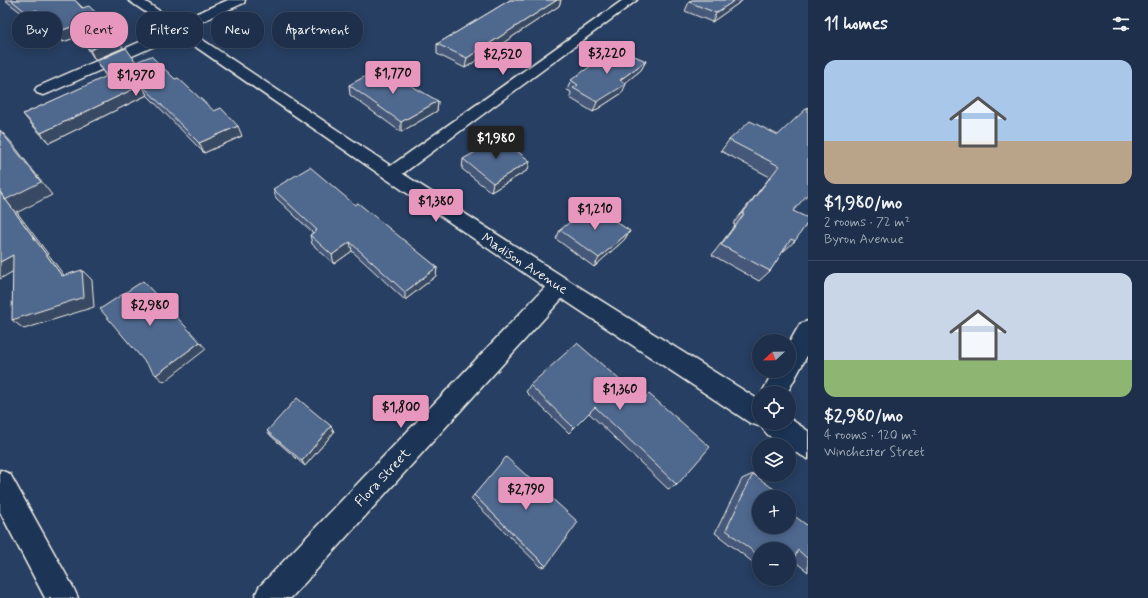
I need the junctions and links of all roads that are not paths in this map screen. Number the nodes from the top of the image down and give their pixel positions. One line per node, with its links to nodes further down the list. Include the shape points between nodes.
1 (134, 0): 4 (street, Madison Avenue)
2 (239, 0): 5 (street)
3 (632, 0): 9 (street)
4 (152, 12)
5 (203, 16)
6 (203, 46): 9 (street, Madison Avenue)
7 (138, 48): 8 (street)
8 (44, 90)
9 (391, 174): 10 (street, Madison Avenue)
10 (560, 286): 13 (street, Madison Avenue); 18 (street, Flora Street)
11 (808, 331): 12 (street)
12 (796, 353)
13 (752, 409)
14 (784, 430): 15 (street)
15 (808, 446)
16 (0, 484): 17 (street)
17 (62, 598)
18 (270, 598)

